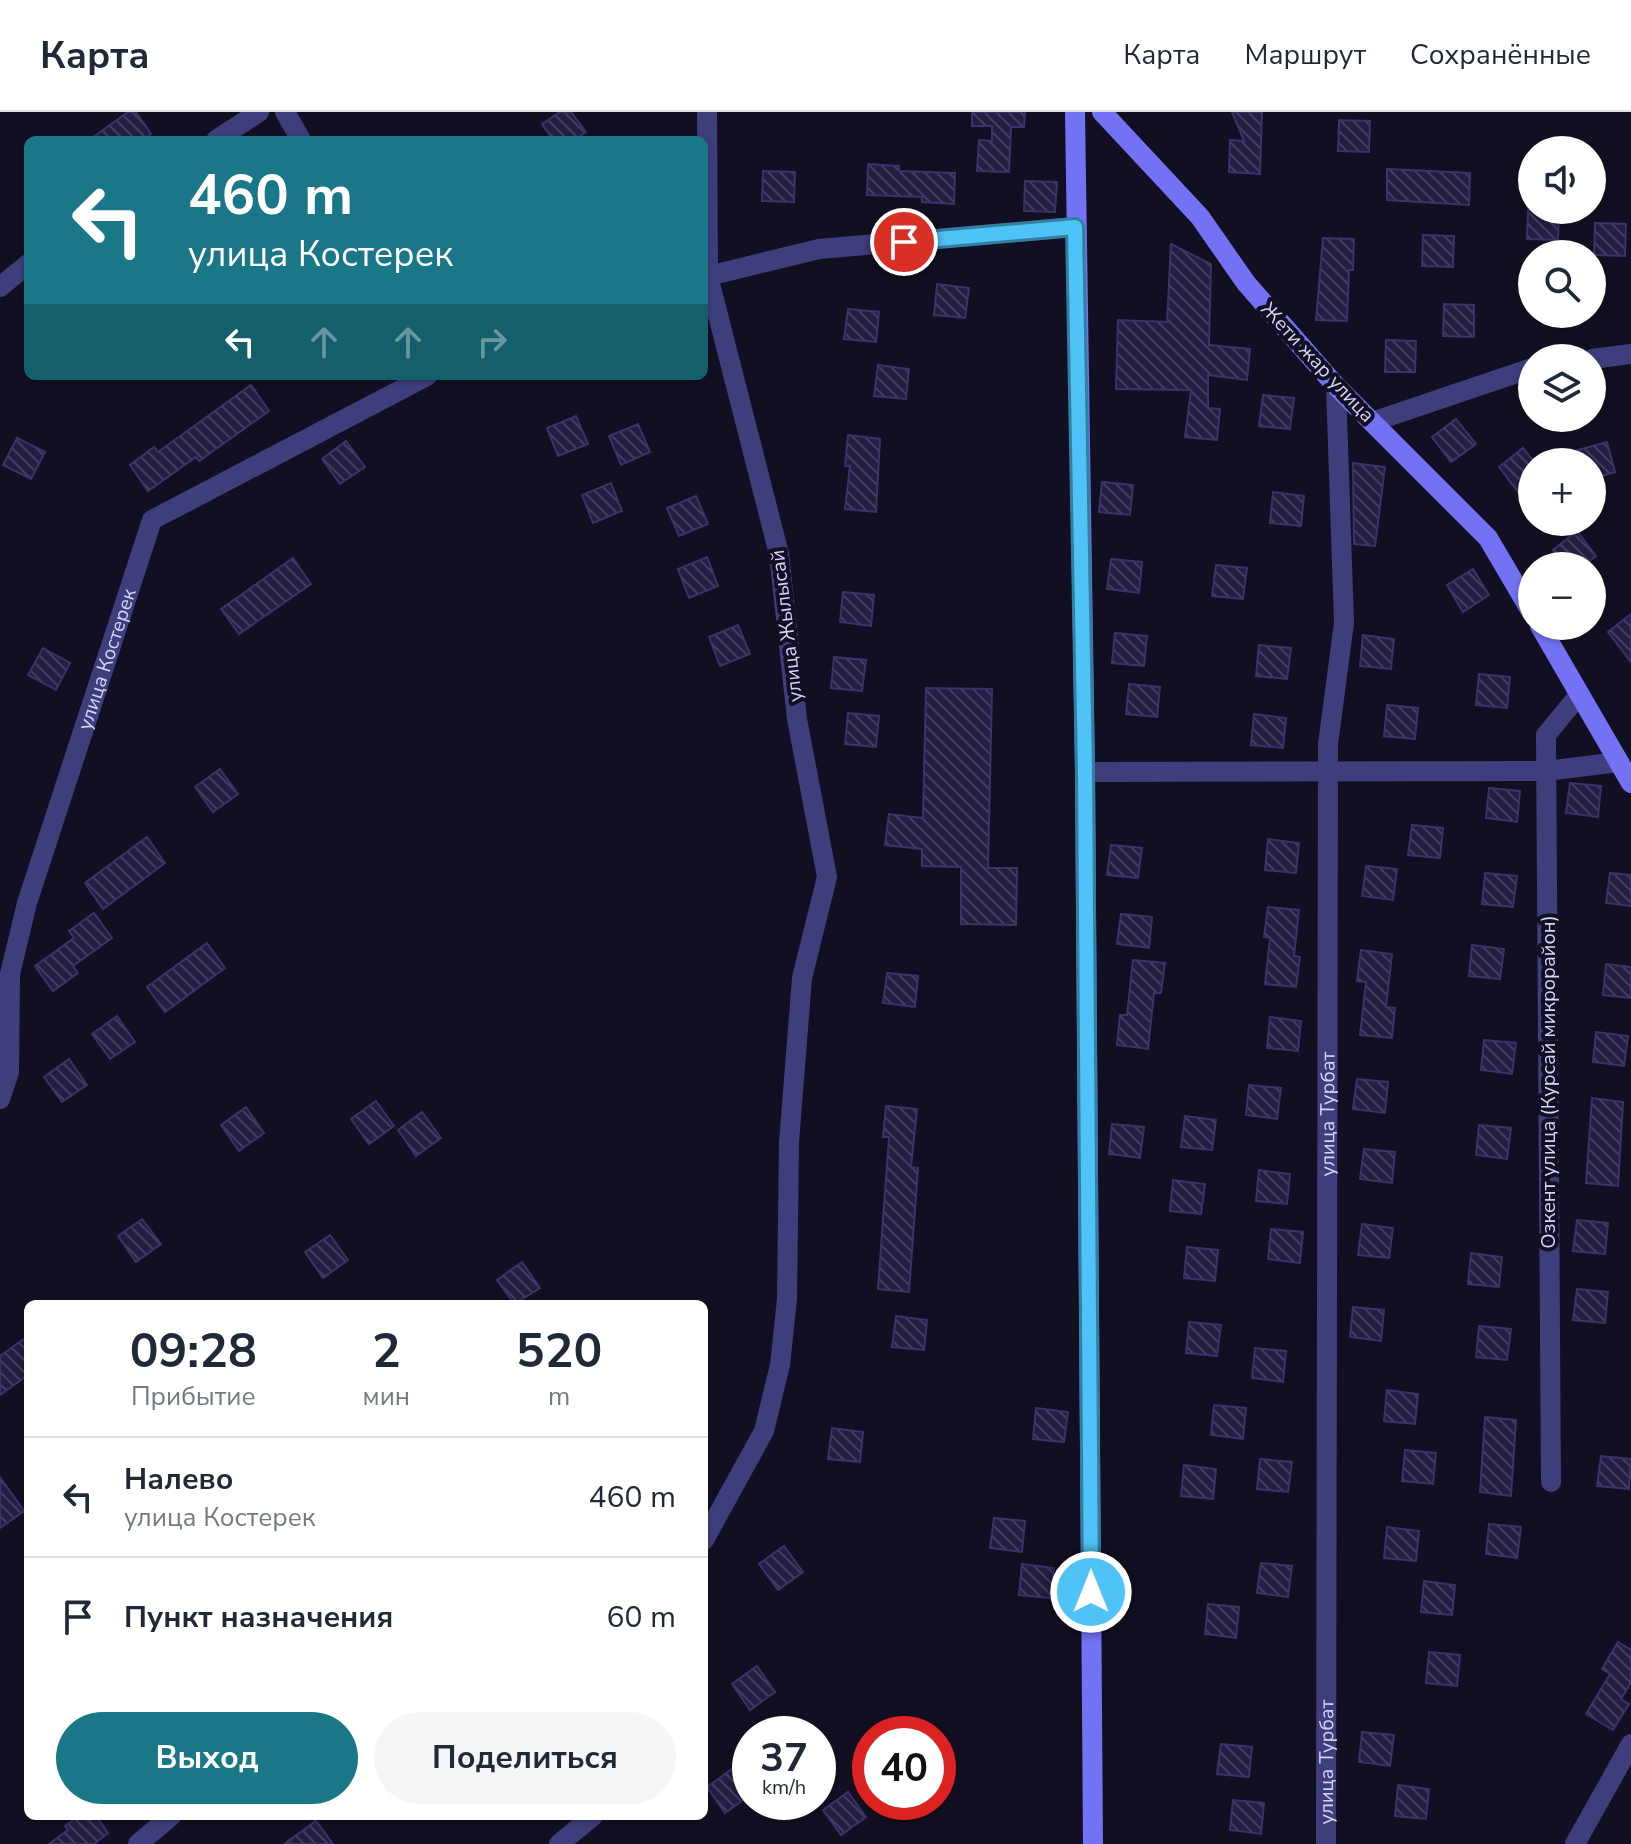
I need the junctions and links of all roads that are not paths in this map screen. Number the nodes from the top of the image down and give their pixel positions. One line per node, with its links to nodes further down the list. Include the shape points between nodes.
1 (259, 112): 6 (street)
2 (285, 112): 7 (street)
3 (707, 112): 8 (street, улица Жылысай)
4 (1075, 112): 9 (street)
5 (1109, 114): 18 (street, Жети жар улица)
6 (222, 136)
7 (299, 136)
8 (707, 136)
9 (1075, 227): 11 (street, via 819,249); 25 (street)
10 (24, 267): 13 (street)
11 (708, 277)
12 (708, 285): 30 (street, улица Жылысай, via 779,554 797,719 827,877 802,978 780,1365 764,1431)
13 (0, 287)
14 (1631, 354): 15 (street)
15 (1606, 357)
16 (1518, 373): 19 (street)
17 (419, 380): 28 (street, улица Костерек, via 152,520 27,903 10,974 9,1072)
18 (1336, 386): 19 (street, Жети жар улица); 26 (street, улица Турбат, via 1344,623)
19 (1372, 422): 20 (street, Жети жар улица, via 1488,538)
20 (1518, 589)
21 (1548, 640): 22 (street)
22 (1579, 695): 23 (street); 24 (street, Озкент улица (Курсай микрорайон), via 1546,735)
23 (1619, 762): 24 (street); 27 (street)
24 (1546, 771): 26 (street); 29 (street, Озкент улица (Курсай микрорайон))
25 (1085, 772): 26 (street); 36 (street)
26 (1328, 773): 37 (street, улица Турбат)
27 (1631, 783)
28 (0, 1099)
29 (1551, 1482)
30 (708, 1533)
31 (1631, 1744): 38 (street)
32 (166, 1820): 34 (street)
33 (588, 1820): 35 (street)
34 (138, 1844)
35 (559, 1844)
36 (1093, 1844)
37 (1326, 1844)
38 (1575, 1844)

